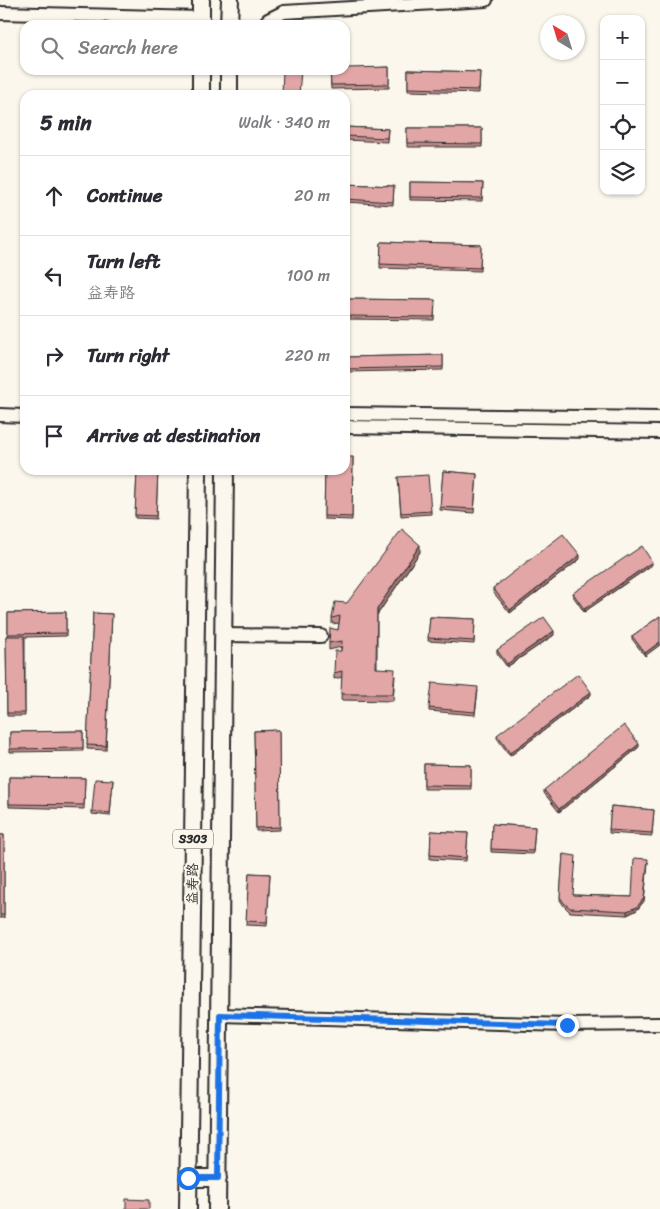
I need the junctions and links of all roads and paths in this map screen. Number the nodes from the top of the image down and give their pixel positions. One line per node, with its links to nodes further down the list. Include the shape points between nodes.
1 (201, 0): 6 (main road)
2 (230, 0): 7 (main road)
3 (486, 0): 8 (street, via 284,12)
4 (0, 13): 5 (street)
5 (176, 20)
6 (201, 20)
7 (230, 20)
8 (268, 20)
9 (201, 75): 11 (main road)
10 (229, 75): 12 (main road)
11 (201, 90)
12 (229, 90)
13 (350, 414): 16 (street)
14 (0, 415): 15 (street)
15 (20, 416)
16 (660, 418)
17 (350, 427): 18 (street)
18 (660, 432)
19 (198, 475): 25 (main road, 益寿路 / S303)
20 (225, 475): 21 (main road, 益寿路 / S303)
21 (223, 635): 22 (street); 23 (main road, 益寿路 / S303)
22 (321, 636)
23 (220, 1015): 24 (street, via 567,1025); 26 (main road, 益寿路 / S303)
24 (660, 1024)
25 (188, 1178): 26 (main road); 27 (main road, 益寿路 / S303)
26 (218, 1178): 28 (main road, 益寿路 / S303)
27 (188, 1209)
28 (217, 1209)

